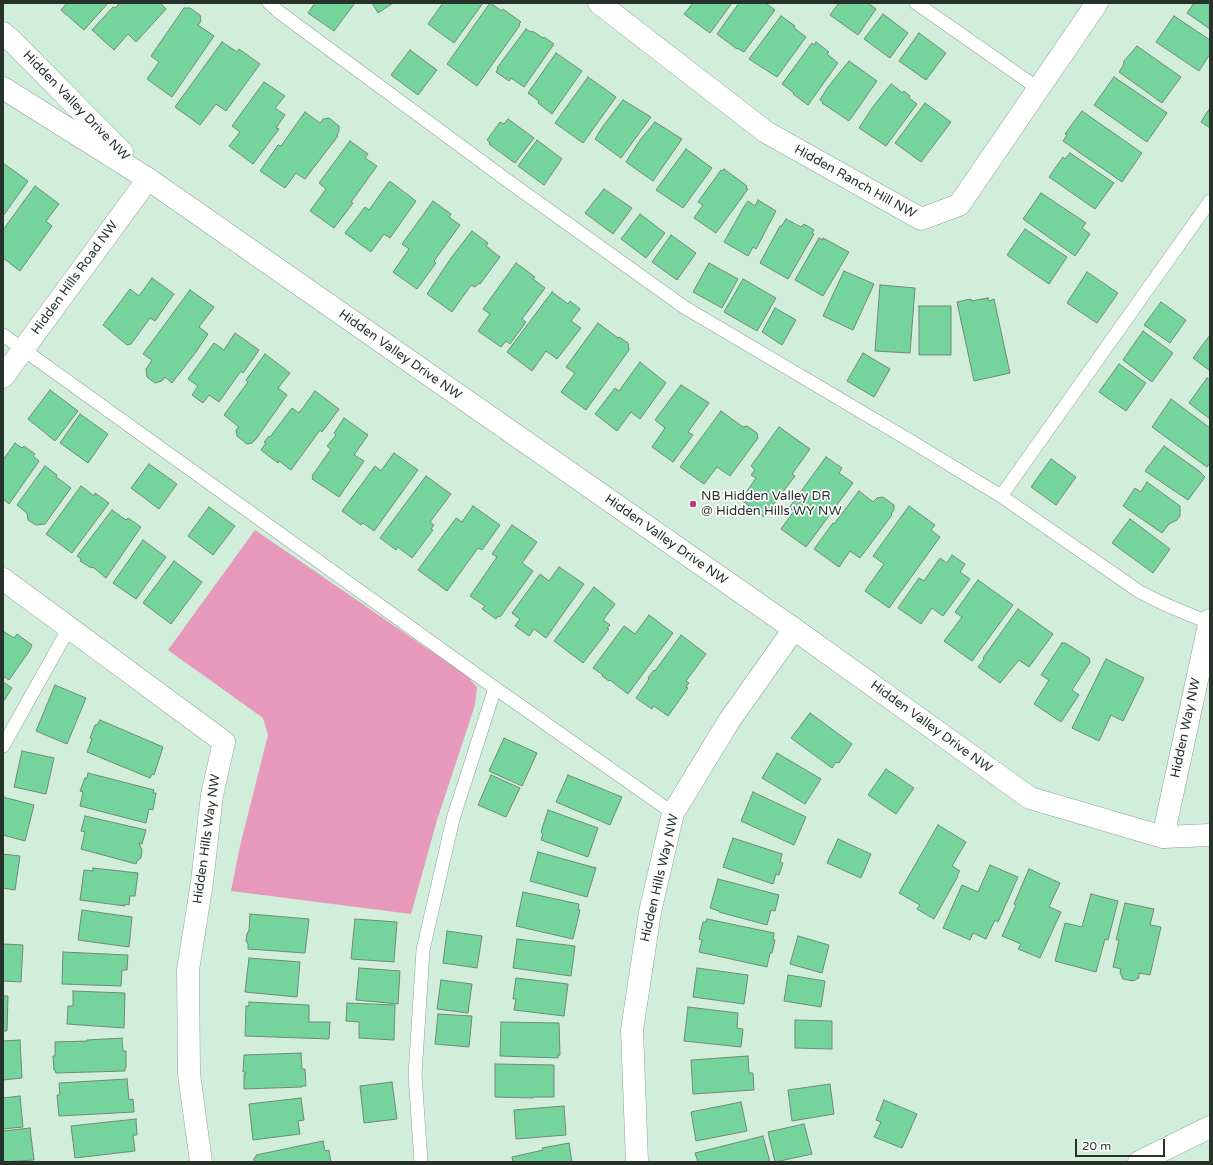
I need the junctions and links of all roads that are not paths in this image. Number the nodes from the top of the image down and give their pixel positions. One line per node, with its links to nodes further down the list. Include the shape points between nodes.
1 (269, 3): 13 (lane, via 508,181 684,307)
2 (599, 3): 7 (street, Hidden Ranch Hill NW, via 766,132 921,219 959,205)
3 (916, 3): 7 (lane)
4 (1097, 3): 7 (street, Hidden Ranch Hill NW)
5 (3, 33): 8 (street, Hidden Valley Drive NW)
6 (3, 88): 8 (street, Hidden Valley Drive NW)
7 (1039, 88)
8 (148, 179): 11 (street, Hidden Hills Road NW); 17 (street, Hidden Valley Drive NW)
9 (1210, 201): 13 (lane)
10 (3, 335): 11 (lane)
11 (23, 350): 12 (street, Hidden Hills Road NW); 18 (lane)
12 (3, 377)
13 (1001, 496): 15 (lane, via 1140,592)
14 (3, 579): 16 (street, Hidden Hills Way NW)
15 (1209, 622): 22 (street, Hidden Way NW)
16 (69, 628): 19 (lane); 24 (street, Hidden Hills Way NW, via 224,742 212,795 188,970 189,1074)
17 (794, 629): 20 (street, Hidden Hills Way NW, via 729,721); 22 (street, Hidden Valley Drive NW, via 1030,798)
18 (495, 688): 20 (lane); 25 (lane, via 453,819 423,950 415,1075)
19 (3, 746)
20 (674, 813): 26 (street, Hidden Hills Way NW, via 650,912 632,1030)
21 (1210, 835): 22 (street, Hidden Valley Drive NW)
22 (1163, 837)
23 (1210, 1127): 27 (street)
24 (201, 1162)
25 (421, 1162)
26 (637, 1162)
27 (1139, 1162)

